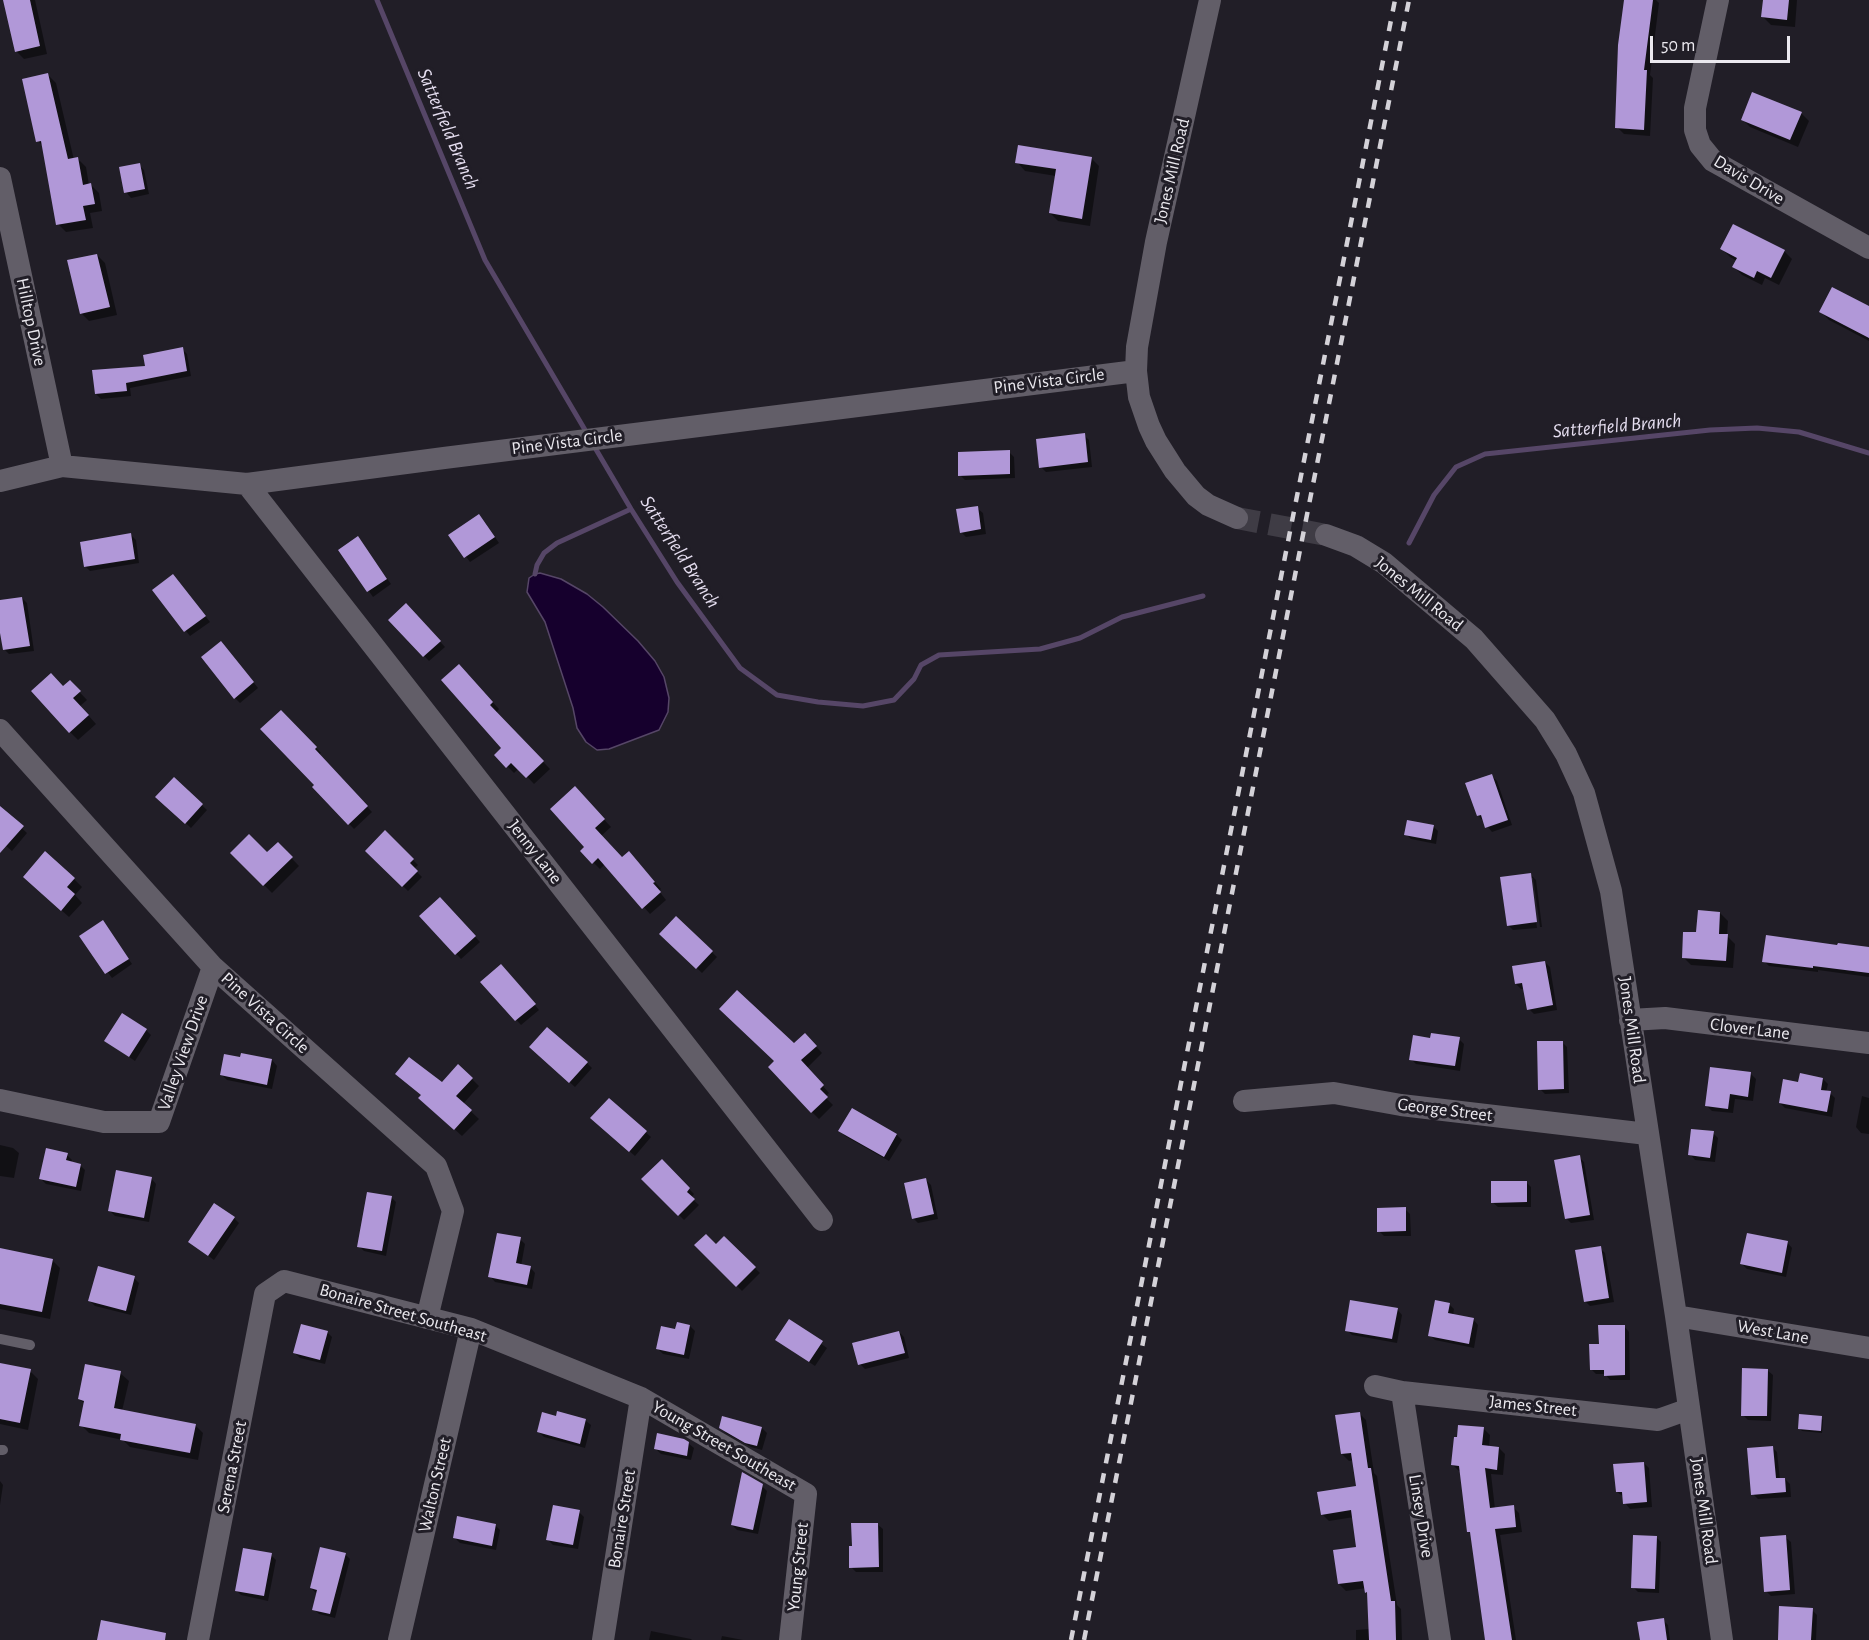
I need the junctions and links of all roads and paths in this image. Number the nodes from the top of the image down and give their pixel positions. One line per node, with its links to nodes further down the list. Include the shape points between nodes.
1 (1210, 0): 5 (street, Jones Mill Road, via 1156,242)
2 (1718, 0): 4 (street, Davis Drive, via 1695,108 1700,145 1713,161)
3 (0, 178): 6 (street, Hilltop Drive)
4 (1869, 248)
5 (1136, 371): 8 (street, Pine Vista Circle); 9 (street, Jones Mill Road, via 1139,397 1149,426 1175,471 1196,496)
6 (62, 466): 7 (street, Pine Vista Circle); 8 (street, Pine Vista Circle)
7 (0, 481)
8 (247, 484): 18 (street, Jenny Lane)
9 (1237, 518)
10 (1326, 535): 13 (street, Jones Mill Road, via 1356,546 1384,563 1474,639 1556,737 1584,793 1611,891)
11 (0, 730): 12 (street, Pine Vista Circle)
12 (213, 967): 15 (street, Valley View Drive, via 159,1122 104,1122); 21 (street, Pine Vista Circle, via 436,1166 453,1211)
13 (1630, 1020): 14 (street, Clover Lane, via 1665,1018); 17 (street, Jones Mill Road)
14 (1869, 1043)
15 (0, 1100)
16 (1244, 1101): 17 (street, George Street, via 1334,1094)
17 (1647, 1134): 20 (street, Jones Mill Road)
18 (822, 1220)
19 (265, 1294): 21 (street, Bonaire Street Southeast, via 284,1281); 31 (street, Serena Street)
20 (1676, 1316): 25 (street, West Lane); 29 (street, Jones Mill Road)
21 (427, 1318): 22 (street, Bonaire Street Southeast)
22 (471, 1329): 28 (street, Bonaire Street Southeast); 32 (street, Walton Street)
23 (0, 1339): 24 (lane)
24 (30, 1345)
25 (1869, 1348)
26 (1375, 1386): 27 (street, James Street)
27 (1402, 1392): 29 (street, James Street, via 1658,1420); 35 (street, Linsey Drive)
28 (642, 1398): 30 (street, Young Street Southeast); 33 (street, Bonaire Street)
29 (1689, 1409): 36 (street, Jones Mill Road)
30 (806, 1494): 34 (street, Young Street)
31 (198, 1640)
32 (399, 1640)
33 (603, 1640)
34 (790, 1640)
35 (1440, 1640)
36 (1722, 1640)

